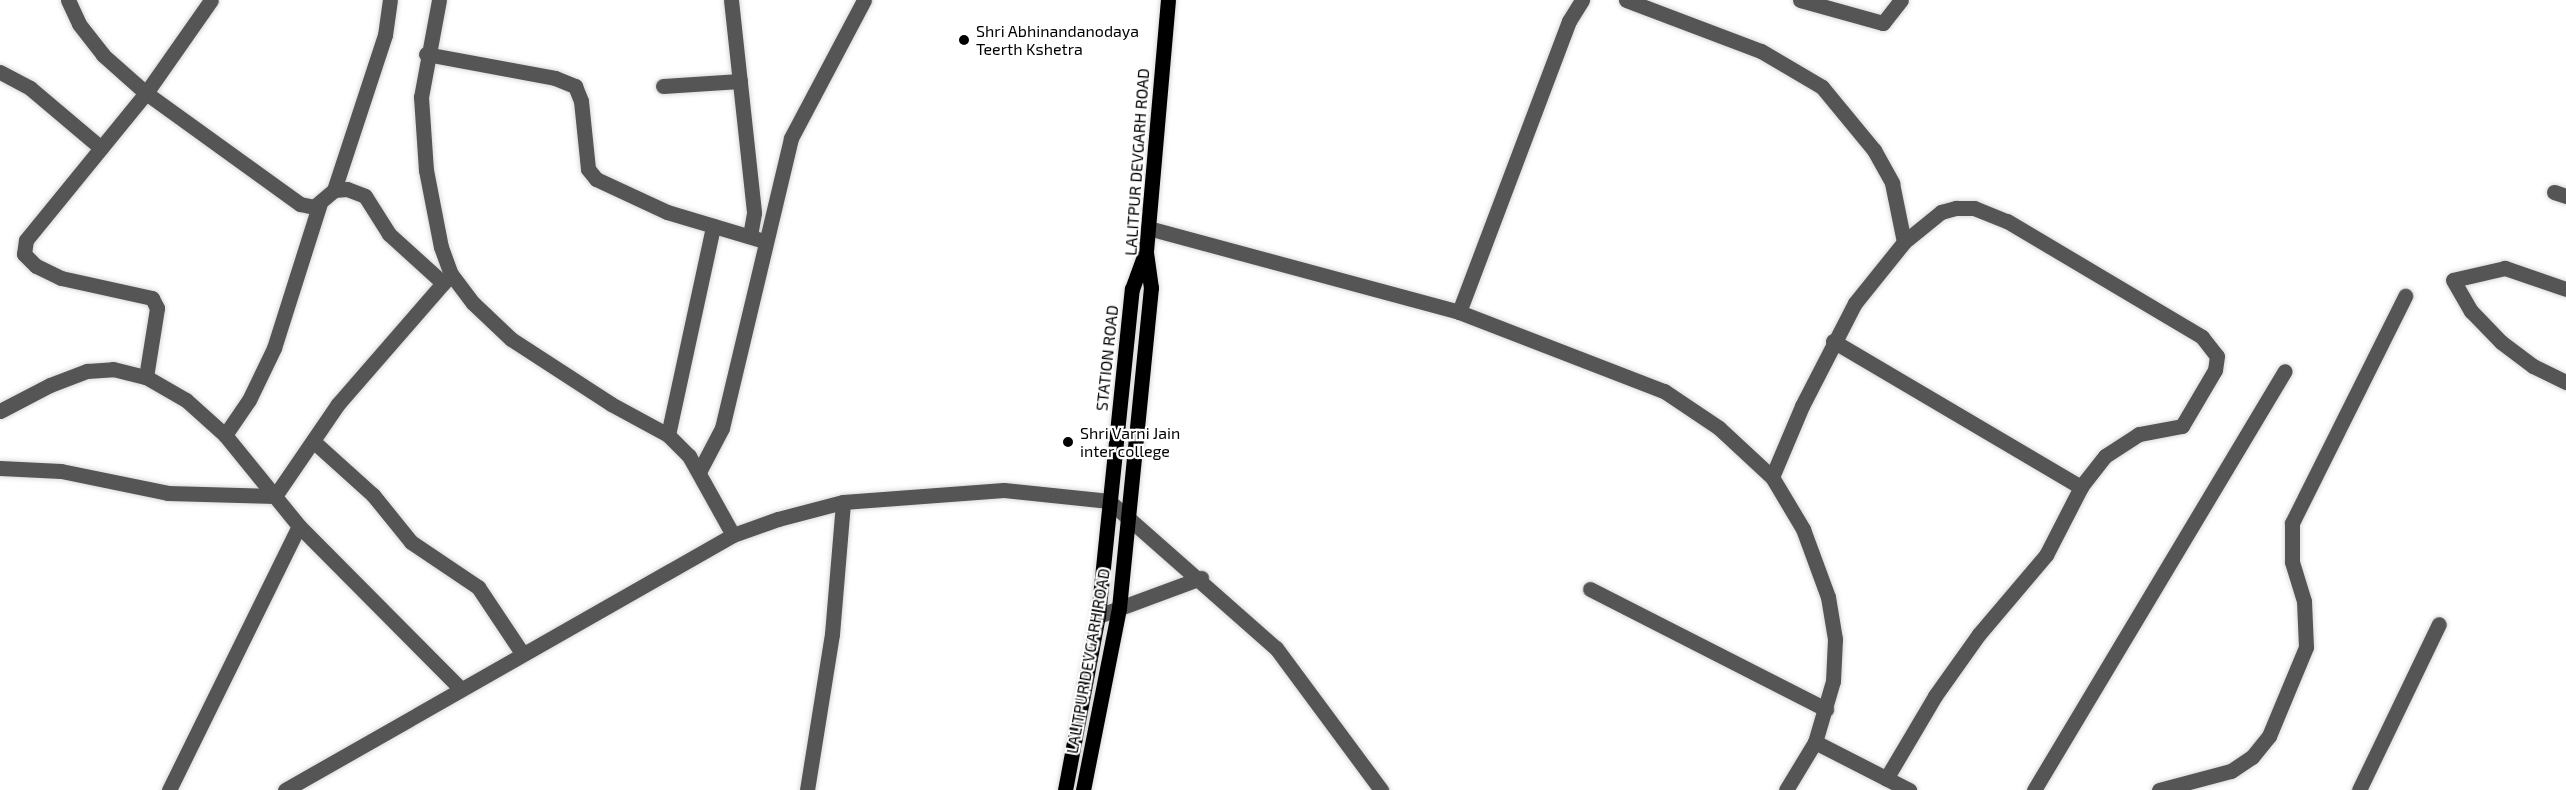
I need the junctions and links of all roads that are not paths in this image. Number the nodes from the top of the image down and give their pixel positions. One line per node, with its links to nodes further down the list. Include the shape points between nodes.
1 (68, 0): 16 (street, via 79,24 103,54)
2 (211, 0): 16 (street)
3 (390, 0): 18 (street, via 385,35)
4 (439, 0): 12 (street)
5 (731, 0): 14 (street)
6 (864, 0): 22 (street, via 791,138)
7 (1168, 0): 21 (main road, LALITPUR DEVGARH ROAD)
8 (1582, 0): 28 (street, via 1569,21)
9 (1626, 0): 23 (street, via 1761,51 1822,87 1874,150 1892,183)
10 (1800, 0): 11 (street, via 1883,23)
11 (1901, 0)
12 (426, 54): 20 (street, via 555,78 574,86 581,101 588,169 596,179 667,212); 25 (street, via 420,97 426,170)
13 (0, 72): 17 (street, via 30,88)
14 (740, 81): 15 (street); 22 (street, via 740,116)
15 (663, 86)
16 (146, 93): 17 (street); 19 (street, via 300,204 314,207)
17 (101, 148): 31 (street, via 26,240 24,254 36,266 61,278 152,298 157,308)
18 (334, 190): 19 (street); 25 (street, via 347,189 365,196 389,234)
19 (320, 203): 34 (street, via 274,348 249,400)
20 (713, 226): 22 (street); 35 (street)
21 (1148, 228): 24 (main road, LALITPUR DEVGARH ROAD); 28 (street)
22 (757, 238): 38 (street, via 722,428)
23 (1904, 243): 29 (street, via 1856,303); 40 (street, via 1941,212 1956,208 1990,213 2211,345 2217,356 2215,370 2190,418 2172,430 2139,434 2121,442)
24 (1146, 251): 43 (main road, STATION ROAD, via 1132,289); 44 (main road, LALITPUR DEVGARH ROAD, via 1151,288)
25 (447, 279): 35 (street, via 511,339 611,404); 36 (street, via 338,404)
26 (2566, 289): 32 (street, via 2505,268 2453,279 2470,311 2501,342 2533,366)
27 (2404, 296): 66 (street, via 2292,523 2292,562 2304,601 2306,647 2269,736 2252,757 2231,771)
28 (1459, 312): 39 (street, via 1664,391 1719,428)
29 (1833, 342): 39 (street); 40 (street)
30 (2285, 371): 65 (street)
31 (146, 377): 33 (street, via 113,369 87,371); 34 (street, via 186,400)
32 (2566, 382)
33 (0, 411)
34 (225, 435): 41 (street)
35 (668, 435): 38 (street)
36 (313, 441): 41 (street); 52 (street, via 374,495 411,542 478,587)
37 (0, 468): 41 (street, via 61,471 168,493)
38 (699, 472): 46 (street)
39 (1772, 477): 54 (street, via 1803,529 1828,597 1835,639 1833,681)
40 (2081, 487): 56 (street, via 2046,555 1979,634 1941,687)
41 (275, 496): 45 (street)
42 (843, 501): 43 (street, via 995,490); 46 (street); 59 (street, via 832,634)
43 (1109, 501): 44 (street); 50 (main road, STATION ROAD)
44 (1128, 518): 47 (street); 49 (main road, LALITPUR DEVGARH ROAD)
45 (299, 526): 53 (street); 57 (street)
46 (733, 536): 52 (street)
47 (1201, 578): 49 (street); 62 (street, via 1276,648)
48 (1590, 589): 54 (street)
49 (1119, 608): 50 (street); 61 (main road, LALITPUR DEVGARH ROAD)
50 (1098, 616): 60 (main road, STATION ROAD)
51 (2439, 624): 67 (street)
52 (522, 653): 53 (street)
53 (460, 688): 58 (street)
54 (1826, 709): 55 (street)
55 (1815, 742): 56 (street); 63 (street)
56 (1886, 779): 64 (street)
57 (169, 790)
58 (285, 790)
59 (807, 790)
60 (1065, 790)
61 (1083, 790)
62 (1381, 790)
63 (1786, 790)
64 (1909, 790)
65 (2034, 790)
66 (2159, 790)
67 (2359, 790)

